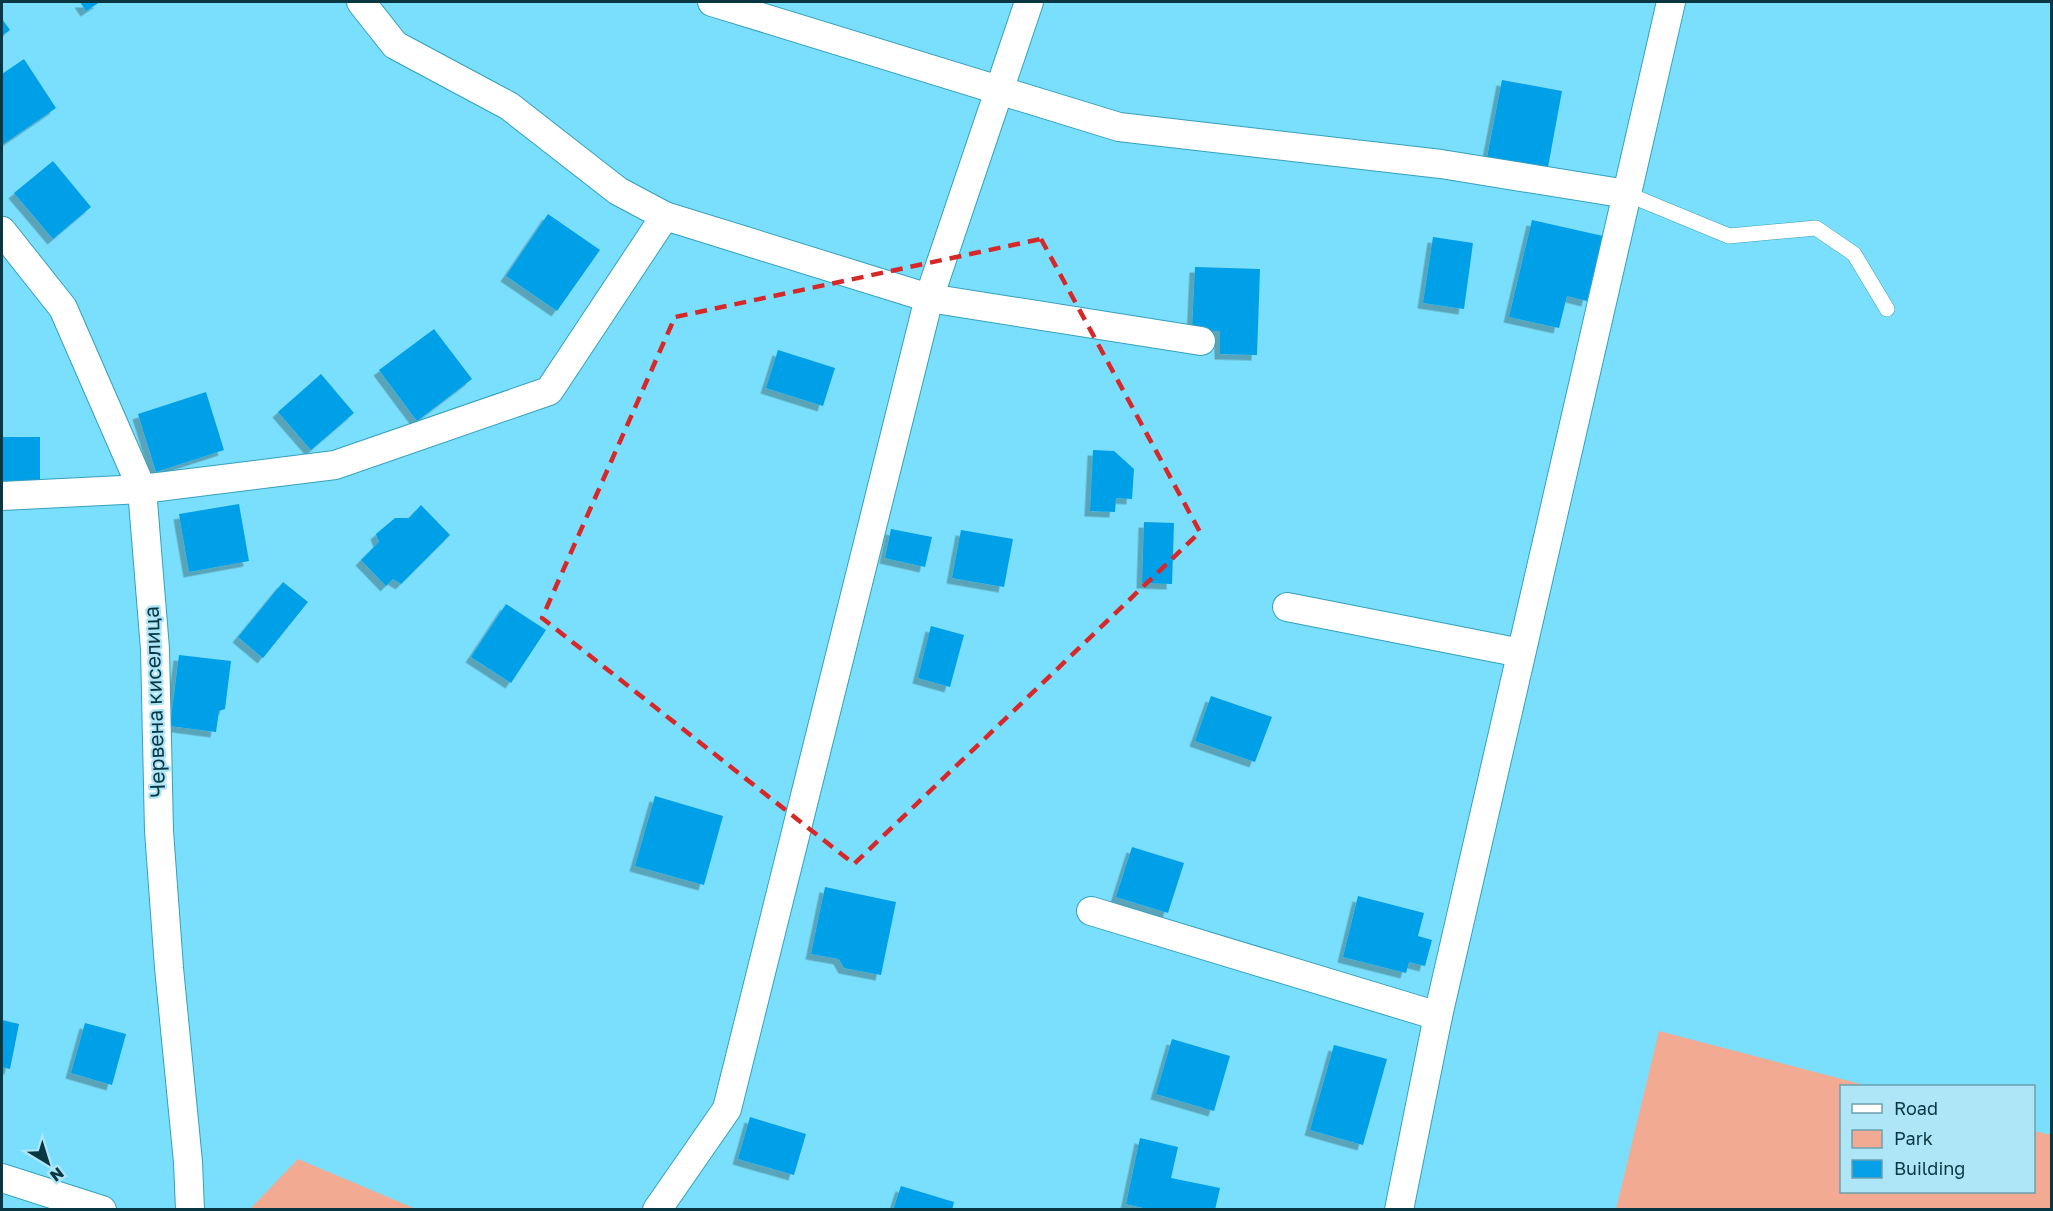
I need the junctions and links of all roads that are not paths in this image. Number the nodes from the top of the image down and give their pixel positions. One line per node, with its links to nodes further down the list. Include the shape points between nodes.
1 (361, 2): 7 (street, via 395,45 509,106 618,191)
2 (712, 2): 5 (street)
3 (1029, 2): 5 (street)
4 (1671, 2): 6 (street)
5 (998, 90): 6 (street, via 1119,127 1441,164); 9 (street)
6 (1627, 194): 10 (lane, via 1729,236 1816,228 1854,254); 15 (street)
7 (665, 216): 9 (street); 12 (street, via 549,391 335,465)
8 (2, 231): 12 (street, Червена киселица, via 63,308)
9 (929, 298): 11 (street); 21 (street, via 727,1109)
10 (1887, 309)
11 (1201, 341)
12 (142, 489): 13 (street); 20 (street, Червена киселица, via 155,649 159,831)
13 (2, 496)
14 (1287, 607): 15 (street)
15 (1521, 653): 17 (street)
16 (1091, 911): 17 (street)
17 (1438, 1016): 22 (street)
18 (2, 1178): 19 (street)
19 (102, 1209)
20 (190, 1209)
21 (657, 1209)
22 (1399, 1209)

